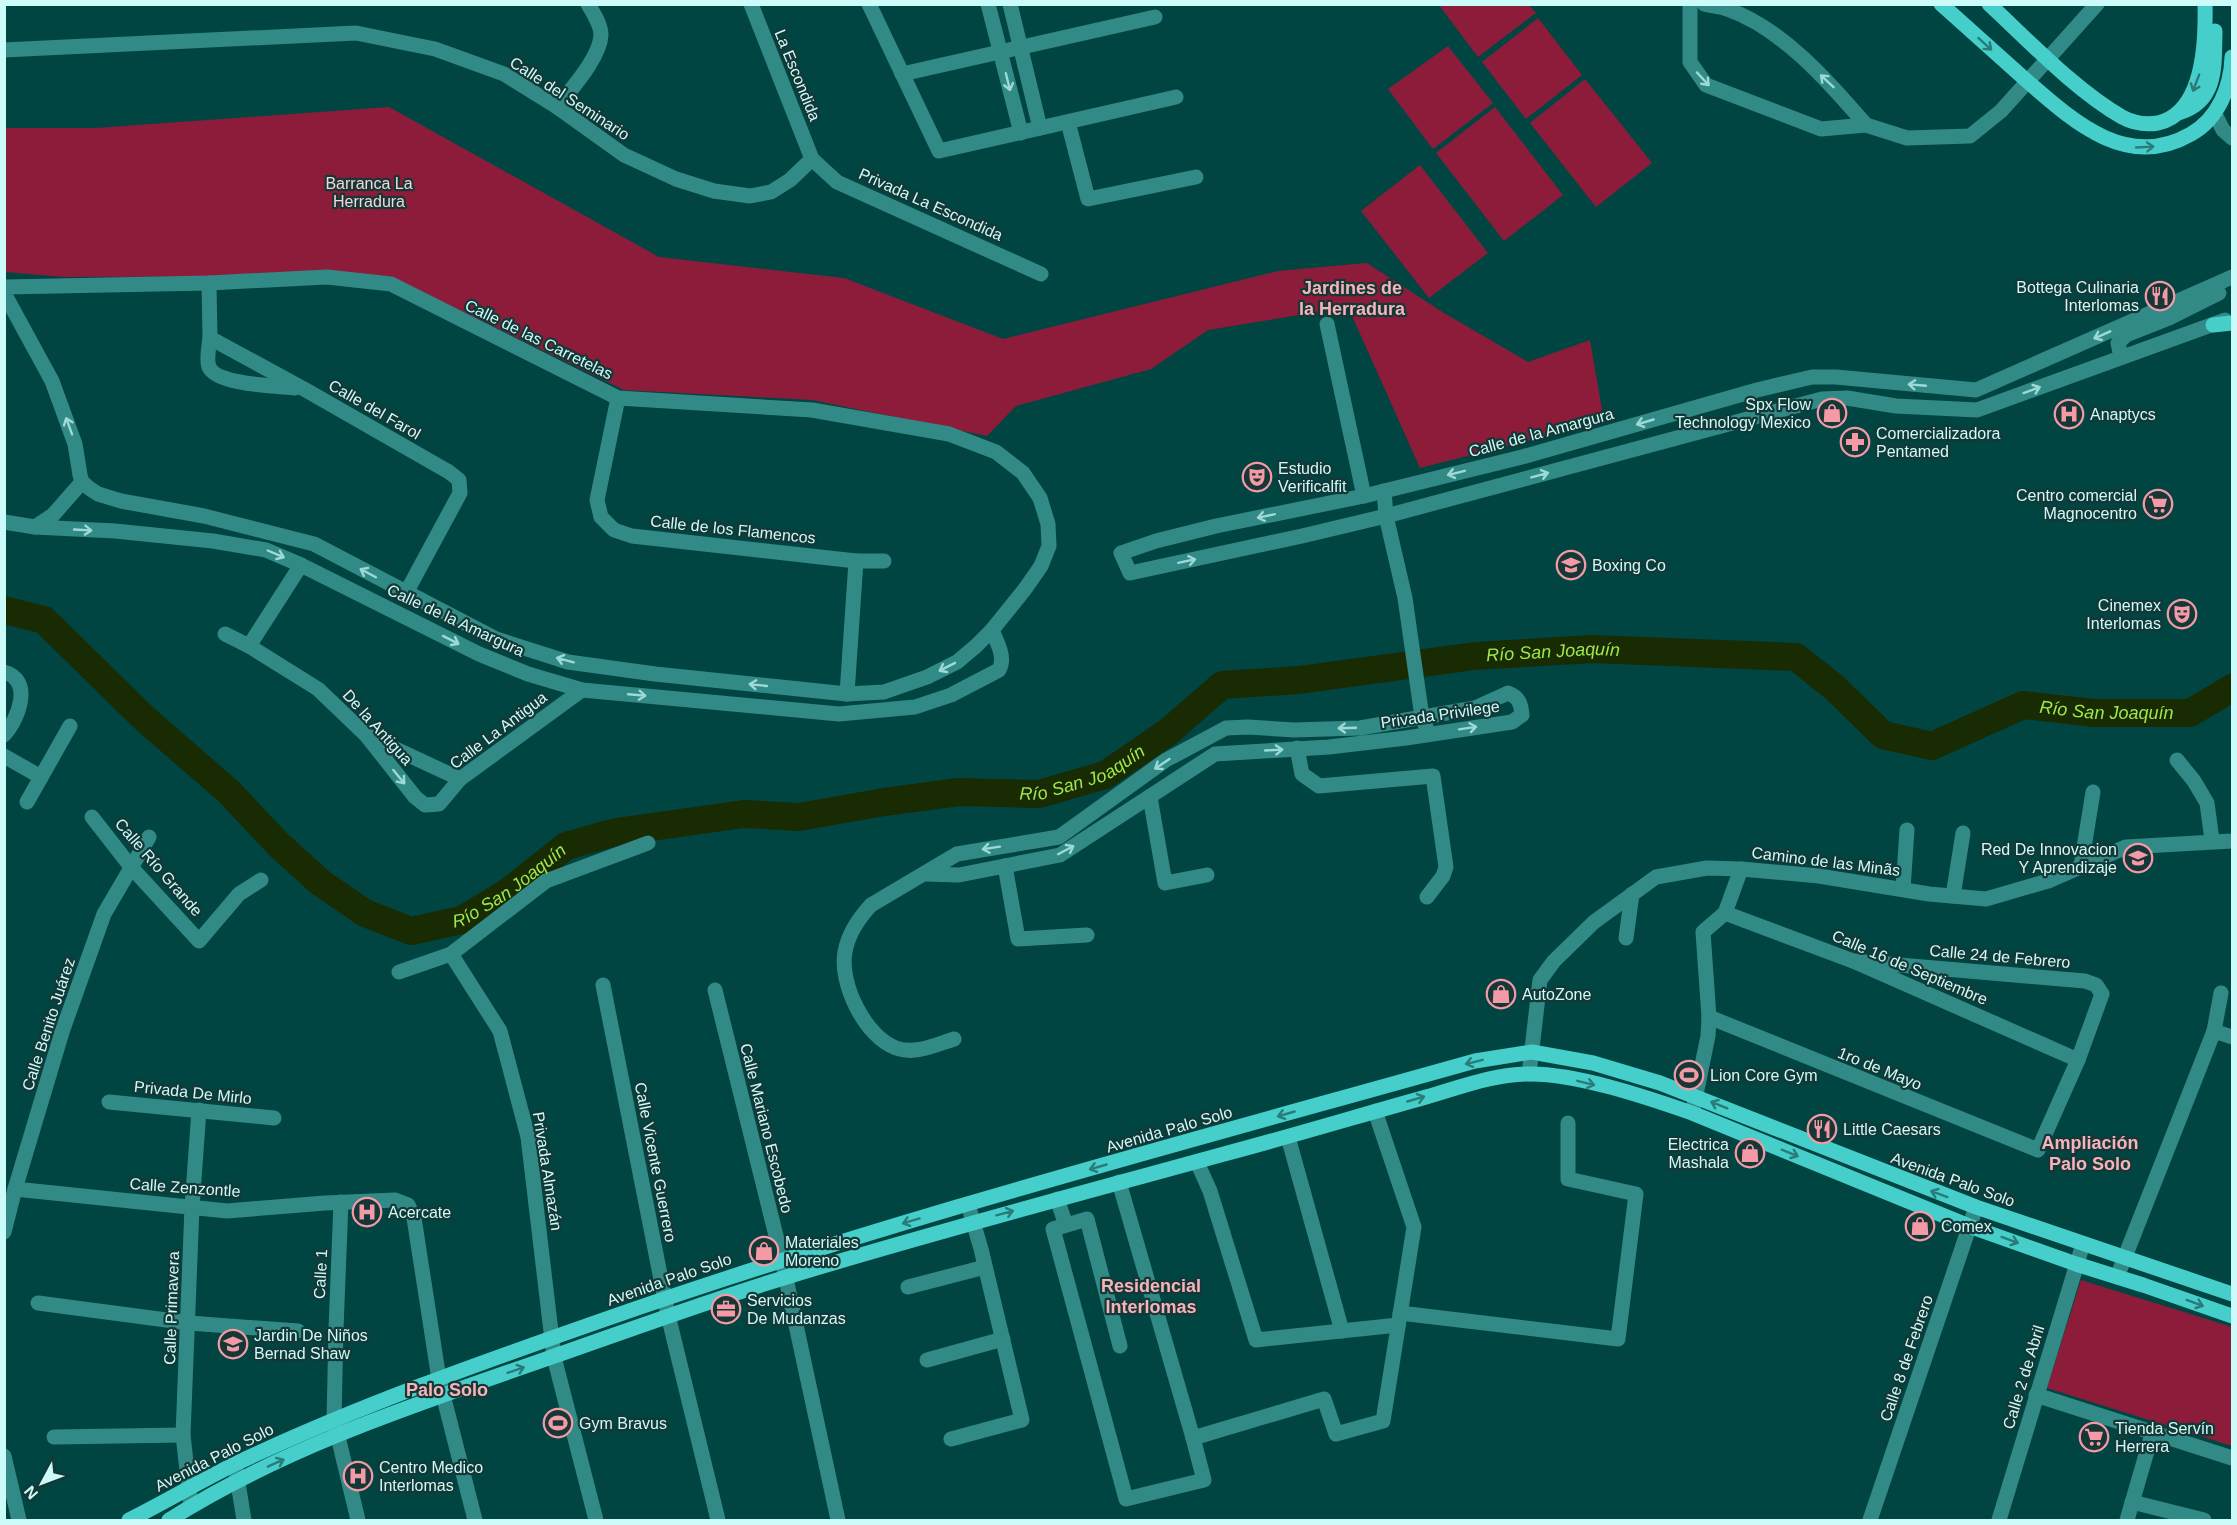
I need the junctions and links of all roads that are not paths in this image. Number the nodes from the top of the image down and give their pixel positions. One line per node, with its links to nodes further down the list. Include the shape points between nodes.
1 (588, 4): 22 (street, via 601,34 597,52)
2 (751, 4): 30 (street, La Escondida)
3 (869, 4): 19 (street)
4 (988, 4): 16 (street)
5 (1010, 4): 14 (street)
6 (1690, 4): 26 (street, one-way to 26, via 1690,62 1706,85 1821,129)
7 (1704, 4): 26 (street, one-way to 7, via 1835,89 1776,34 1727,9)
8 (1941, 4): 20 (main road, one-way to 20)
9 (1989, 4): 18 (main road)
10 (2097, 4): 18 (street)
11 (2205, 4): 23 (main road, one-way to 23, via 2200,73)
12 (2216, 4): 23 (main road, via 2213,77 2202,100)
13 (1155, 17): 14 (street)
14 (1021, 47): 16 (street); 27 (street)
15 (4, 50): 22 (street, Calle del Seminario, via 356,33 435,49 504,74)
16 (1000, 52): 19 (street); 28 (street, one-way to 28)
17 (2232, 57): 24 (main road, via 2228,84)
18 (2049, 58): 20 (street); 23 (main road, via 2078,85 2123,117 2155,123)
19 (902, 74): 28 (street, via 939,151)
20 (2029, 82): 24 (main road, one-way to 24, via 2086,129 2135,147 2183,139); 26 (street, via 1970,136 1907,138)
21 (1176, 97): 25 (street)
22 (557, 107): 30 (street, Calle del Seminario, via 624,155 714,191 750,196 771,192)
23 (2180, 112)
24 (2215, 114): 29 (street)
25 (1068, 122): 27 (street); 31 (street, via 1088,199)
26 (1866, 125)
27 (1040, 128): 28 (street)
28 (1021, 133)
29 (2232, 138)
30 (812, 159): 32 (street, Privada La Escondida, via 837,182)
31 (1196, 177)
32 (1041, 274)
33 (2232, 277): 45 (street, Calle de la Amargura, one-way to 45, via 1976,390 1836,377 1812,377)
34 (209, 283): 35 (street, Calle de las Carretelas); 42 (street); 46 (street, Calle de las Carretelas, via 327,277 391,284)
35 (4, 287)
36 (2232, 287): 43 (street, via 2126,335 2118,343)
37 (4, 293): 48 (street, one-way to 37, via 75,444 52,381)
38 (2232, 317): 41 (street, Calle de la Amargura)
39 (2232, 323): 41 (main road)
40 (1327, 324): 50 (street)
41 (2213, 325): 43 (street, Calle de la Amargura)
42 (210, 338): 44 (street, Calle del Farol); 44 (street, via 209,367 216,375)
43 (2121, 357): 47 (street, Calle de la Amargura, one-way to 43, via 1821,399 1847,398 1896,406 1977,410)
44 (304, 389): 58 (street, Calle del Farol, via 459,480 460,493)
45 (1757, 390): 47 (street); 49 (street, Calle de la Amargura, one-way to 49, via 1522,457)
46 (618, 398): 54 (street, Calle de los Flamencos, via 597,500 601,517 614,530 632,536); 57 (street, Calle de las Carretelas, via 812,410 949,434 996,452 1023,472 1040,498 1048,524 1049,546)
47 (1765, 414): 51 (street, Calle de la Amargura, one-way to 47)
48 (82, 482): 53 (street, via 53,515); 58 (street, Calle de la Amargura, one-way to 48, via 314,544 204,516 121,501 98,494)
49 (1384, 491): 50 (street, Calle de la Amargura); 51 (street)
50 (1364, 496): 51 (street, Calle de la Amargura, one-way to 51, via 1216,526 1122,553 1130,573)
51 (1386, 516): 65 (street, via 1405,598)
52 (4, 522): 53 (street, Calle de la Amargura)
53 (35, 527): 56 (street, Calle de la Amargura, one-way to 56, via 213,541 266,550)
54 (856, 561): 55 (street, Calle de los Flamencos); 64 (street)
55 (884, 561)
56 (301, 565): 61 (street); 63 (street, Calle de la Amargura, one-way to 63, via 479,654)
57 (1041, 566): 59 (street, Calle de la Amargura)
58 (406, 592): 64 (street, Calle de la Amargura, one-way to 58, via 568,662 496,639)
59 (992, 630): 63 (street, Calle de la Amargura, one-way to 59, via 839,714 884,712 951,695 999,670 1001,651); 64 (street, Calle de la Amargura, one-way to 64, via 957,662 927,677 884,692)
60 (225, 634): 61 (street, De la Antigua)
61 (249, 646): 70 (street, De la Antigua, via 318,689)
62 (4, 672): 69 (street, via 17,681 20,709)
63 (582, 690): 76 (street, Calle La Antigua)
64 (847, 694)
65 (1422, 717): 67 (street, Privada Privilege, one-way to 67, via 1360,728); 68 (street); 68 (street, Privada Privilege, one-way to 65, via 1512,722 1522,715 1521,705 1516,696 1508,693 1475,708)
66 (70, 726): 75 (street)
67 (1248, 727): 72 (street, via 1241,732); 92 (street, Privada Privilege, one-way to 92, via 1226,728 1166,760 1059,837 957,854)
68 (1430, 734): 71 (street, Privada Privilege)
69 (4, 735)
70 (366, 735): 76 (street); 80 (street, De la Antigua, one-way to 80, via 415,797 425,805)
71 (1297, 748): 72 (street, Privada Privilege, one-way to 71); 98 (street, via 1302,774 1319,786 1433,776 1446,867)
72 (1247, 751): 78 (street, Privada Privilege, via 1215,754)
73 (4, 756): 75 (street)
74 (2177, 760): 85 (street, via 2207,803)
75 (41, 777): 79 (street)
76 (459, 778): 80 (street, Calle La Antigua)
77 (2093, 792): 89 (street)
78 (1150, 797): 88 (street, Privada Privilege, one-way to 78, via 1060,855); 93 (street, via 1165,883)
79 (27, 802)
80 (439, 804)
81 (92, 817): 90 (street, Calle Río Grande)
82 (1907, 830): 95 (street)
83 (1963, 833): 97 (street)
84 (149, 837): 90 (street, Calle Benito Juárez)
85 (2212, 840): 86 (street, Camino de las Minãs); 89 (street, Camino de las Minãs, via 2126,847)
86 (2232, 841)
87 (648, 843): 102 (street, via 546,881)
88 (1005, 866): 92 (street, Privada Privilege, via 958,875); 100 (street, via 1018,939)
89 (2081, 866): 97 (street, Camino de las Minãs, via 2048,881 1986,899)
90 (131, 867): 94 (street, Calle Río Grande, via 199,941 239,894); 125 (street, Calle Benito Juárez, via 104,914 62,1032)
91 (1741, 869): 95 (street, Camino de las Minãs); 96 (street, Camino de las Minãs, via 1707,867 1656,877); 99 (street)
92 (926, 874): 111 (street, Privada Privilege, via 871,905 861,916 844,954 847,978 862,1019 875,1036 896,1048 916,1051)
93 (1207, 875)
94 (261, 880)
95 (1903, 889): 97 (street, Camino de las Minãs)
96 (1632, 894): 101 (street); 112 (street, Camino de las Minãs, via 1571,943 1540,981)
97 (1953, 896)
98 (1427, 897)
99 (1725, 913): 103 (street, Calle 16 de Septiembre); 108 (street, via 1703,932)
100 (1087, 935)
101 (1626, 938)
102 (451, 954): 104 (street); 152 (street, Privada Almazán, via 500,1031 528,1137)
103 (1853, 961): 113 (street, Calle 16 de Septiembre); 113 (street, Calle 24 de Febrero, via 2096,985 2102,994)
104 (399, 972)
105 (603, 985): 144 (street, Calle Vicente Guerrero)
106 (715, 990): 137 (street, Calle Mariano Escobedo)
107 (2221, 993): 109 (street)
108 (1709, 1017): 113 (street, 1ro de Mayo, via 2038,1150); 115 (street)
109 (2214, 1031): 110 (street); 136 (street)
110 (2232, 1037)
111 (954, 1039)
112 (1532, 1052): 114 (street, Camino de las Minãs); 115 (main road, Avenida Palo Solo, via 1593,1064); 128 (main road, Avenida Palo Solo, one-way to 128, via 1474,1062)
113 (2078, 1060)
114 (1529, 1074): 118 (main road, Avenida Palo Solo, one-way to 114, via 1472,1084); 119 (main road, Avenida Palo Solo, one-way to 119, via 1571,1079)
115 (1697, 1096): 119 (street); 130 (main road, Avenida Palo Solo, one-way to 115)
116 (109, 1102): 117 (street, Privada De Mirlo)
117 (199, 1110): 120 (street, Privada De Mirlo); 129 (street, Calle Primavera)
118 (1375, 1111): 122 (main road, Avenida Palo Solo); 148 (street, via 1414,1227)
119 (1692, 1113): 133 (main road, Avenida Palo Solo, one-way to 133)
120 (274, 1118)
121 (1568, 1123): 148 (street, via 1568,1179 1636,1194 1618,1339)
122 (1288, 1137): 123 (main road, Avenida Palo Solo); 151 (street)
123 (1197, 1162): 124 (main road, Avenida Palo Solo); 151 (street, via 1210,1191 1256,1340)
124 (1119, 1182): 126 (main road, Avenida Palo Solo); 165 (street)
125 (15, 1189): 129 (street, Calle Zenzontle); 134 (street, Calle Benito Juárez)
126 (1057, 1199): 131 (main road, Avenida Palo Solo, one-way to 126); 132 (street)
127 (342, 1202): 129 (street, Calle Zenzontle, via 227,1211); 157 (street, Calle Zenzontle, via 395,1200 408,1205 414,1218); 160 (street, Calle 1)
128 (968, 1204): 131 (street); 137 (main road, Avenida Palo Solo, one-way to 137)
129 (192, 1207): 149 (street, Calle Primavera)
130 (1976, 1207): 133 (street, Calle 8 de Febrero); 135 (main road, Avenida Palo Solo)
131 (973, 1221): 139 (street); 141 (main road, Avenida Palo Solo)
132 (1066, 1225): 154 (street, via 1087,1219); 165 (street, via 1053,1229 1126,1499 1204,1480)
133 (1969, 1226): 138 (main road, Avenida Palo Solo, one-way to 138); 183 (street, Calle 8 de Febrero)
134 (4, 1232)
135 (2083, 1244): 136 (main road, Avenida Palo Solo); 138 (street, Calle 2 de Abril)
136 (2125, 1257): 140 (street); 143 (main road, Avenida Palo Solo)
137 (782, 1260): 141 (street, Calle Mariano Escobedo); 144 (main road, Avenida Palo Solo)
138 (2076, 1264): 140 (main road, Avenida Palo Solo); 159 (street, Calle 2 de Abril)
139 (986, 1267): 142 (street); 153 (street)
140 (2117, 1277): 147 (main road, Avenida Palo Solo, one-way to 147)
141 (785, 1278): 146 (main road, Avenida Palo Solo); 182 (street, Calle Mariano Escobedo)
142 (908, 1287)
143 (2232, 1293): 147 (street)
144 (665, 1298): 146 (street, Calle Vicente Guerrero); 152 (main road, Avenida Palo Solo)
145 (38, 1303): 149 (street)
146 (668, 1315): 155 (main road, Avenida Palo Solo); 181 (street, Calle Vicente Guerrero)
147 (2228, 1315)
148 (1399, 1319): 151 (street); 165 (street, via 1383,1421 1336,1434 1324,1399)
149 (189, 1323): 150 (street); 162 (street, Calle Primavera)
150 (298, 1331)
151 (1342, 1331)
152 (551, 1338): 155 (street, Privada Almazán); 157 (main road, Avenida Palo Solo)
153 (1003, 1339): 156 (street); 166 (street, via 1022,1420)
154 (1120, 1346)
155 (554, 1357): 158 (main road, Avenida Palo Solo, one-way to 155); 180 (street, Privada Almazán)
156 (927, 1360)
157 (439, 1379): 158 (street); 160 (main road, Avenida Palo Solo)
158 (442, 1395): 163 (main road, Avenida Palo Solo); 179 (street)
159 (2036, 1395): 161 (street); 184 (street, Calle 2 de Abril)
160 (334, 1420): 163 (street, Calle 1); 169 (main road, Avenida Palo Solo)
161 (2152, 1434): 168 (street); 172 (street)
162 (183, 1435): 164 (street); 171 (street, Calle Primavera)
163 (338, 1436): 170 (main road, Avenida Palo Solo, one-way to 163); 178 (street, Calle 1)
164 (54, 1437)
165 (1193, 1438)
166 (951, 1439)
167 (4, 1456): 174 (street)
168 (2232, 1458)
169 (235, 1464): 170 (street); 171 (main road, Avenida Palo Solo)
170 (237, 1480): 173 (main road, Avenida Palo Solo); 177 (street)
171 (188, 1490): 173 (street, Calle Primavera); 175 (main road, Avenida Palo Solo)
172 (2132, 1502): 185 (street); 186 (street)
173 (191, 1506): 176 (main road, Avenida Palo Solo)
174 (19, 1521)
175 (129, 1521)
176 (169, 1521)
177 (244, 1521)
178 (358, 1521)
179 (475, 1521)
180 (596, 1521)
181 (718, 1521)
182 (838, 1521)
183 (1870, 1521)
184 (1999, 1521)
185 (2127, 1521)
186 (2204, 1521)

